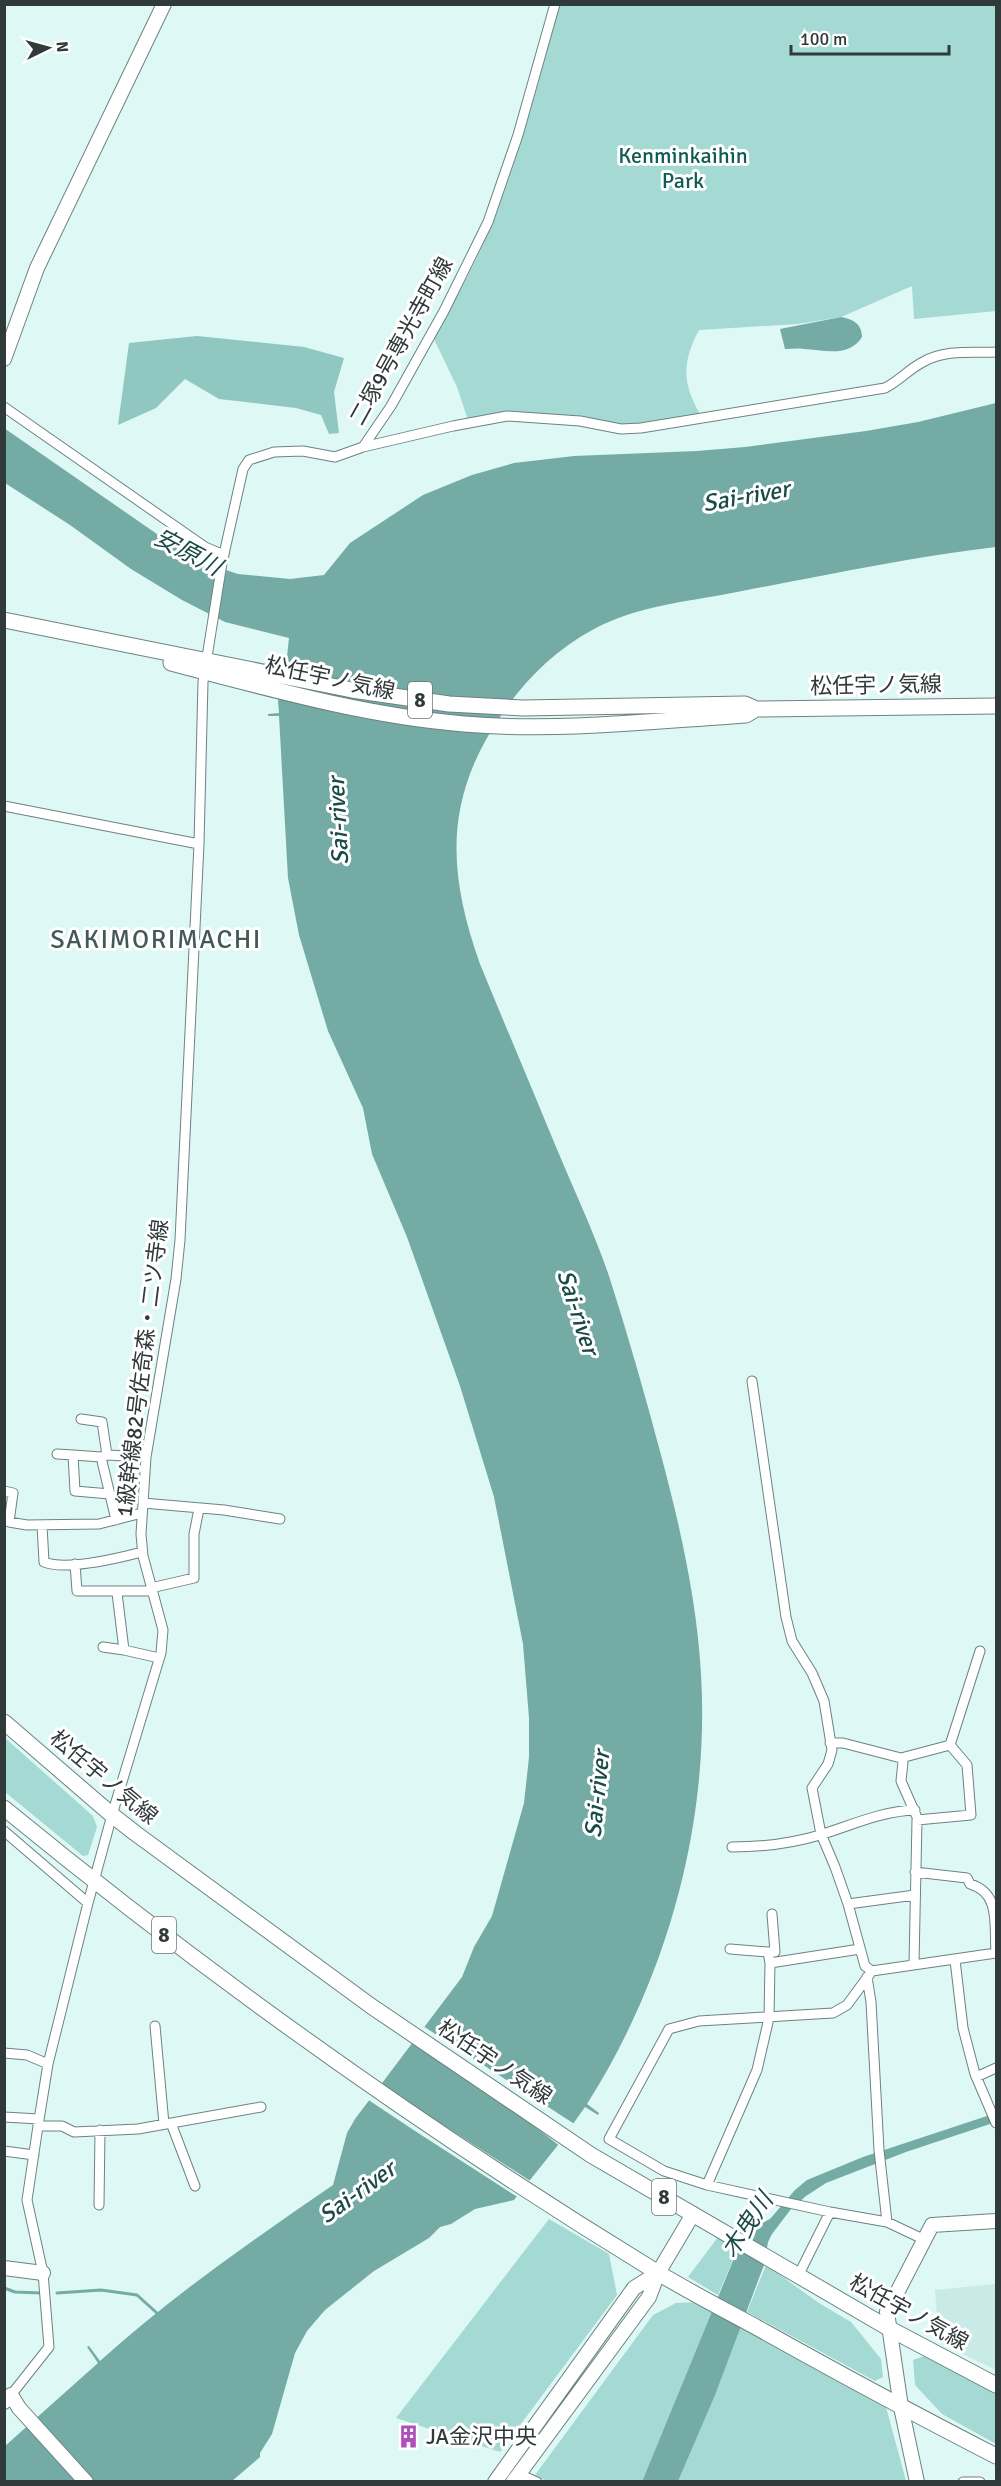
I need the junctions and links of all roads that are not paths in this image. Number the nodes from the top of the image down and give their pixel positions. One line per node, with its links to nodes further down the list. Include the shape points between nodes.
1 (164, 4): 4 (street, via 37,268)
2 (555, 4): 6 (street, 二塚9号専光寺町線, via 518,135 488,222 444,311)
3 (996, 352): 6 (street, via 944,354 923,361 885,388 641,428 507,416)
4 (4, 359)
5 (4, 407): 7 (street)
6 (363, 447): 7 (street, 二塚9号専光寺町線, via 335,457 303,451 274,452 249,460 243,469)
7 (223, 559): 9 (street, 二塚9号専光寺町線)
8 (4, 620): 9 (main road, 松任宇ノ気線 / 8)
9 (206, 666): 10 (main road, 松任宇ノ気線 / 8); 14 (street, 1級幹線82号佐奇森・二ツ寺線)
10 (261, 678): 12 (main road, 松任宇ノ気線 / 8, via 449,704 523,708 745,704); 12 (main road, 松任宇ノ気線 / 8, via 368,710 503,726 746,715)
11 (996, 706): 12 (main road, 松任宇ノ気線 / 8)
12 (756, 709)
13 (4, 806): 14 (street)
14 (199, 844): 20 (street, 1級幹線82号佐奇森・二ツ寺線, via 180,1240)
15 (752, 1381): 38 (street, via 786,1617 792,1641 824,1701)
16 (81, 1419): 19 (street, via 102,1422)
17 (57, 1454): 18 (street)
18 (73, 1455): 19 (street); 22 (street, via 75,1491)
19 (104, 1456): 20 (street); 22 (street)
20 (146, 1457): 23 (street, 1級幹線82号佐奇森・二ツ寺線)
21 (4, 1491): 28 (street, via 13,1492 9,1522)
22 (110, 1494): 27 (street)
23 (143, 1503): 24 (street); 25 (street, 1級幹線82号佐奇森・二ツ寺線)
24 (199, 1509): 26 (street); 31 (street, via 194,1534 194,1578)
25 (142, 1514): 27 (street); 29 (street, 1級幹線82号佐奇森・二ツ寺線)
26 (280, 1519)
27 (116, 1520): 28 (street)
28 (42, 1525): 30 (street, via 44,1562)
29 (142, 1552): 30 (street); 31 (street, 1級幹線82号佐奇森・二ツ寺線)
30 (75, 1564): 32 (street, via 77,1591)
31 (152, 1589): 32 (street); 36 (street, 1級幹線82号佐奇森・二ツ寺線, via 163,1630)
32 (117, 1593): 34 (street)
33 (103, 1647): 34 (street)
34 (124, 1650): 36 (street)
35 (980, 1651): 39 (street)
36 (159, 1658): 43 (street, 1級幹線82号佐奇森・二ツ寺線)
37 (4, 1722): 43 (main road, 松任宇ノ気線 / 8)
38 (830, 1743): 40 (street); 46 (street, via 828,1764 812,1788)
39 (950, 1745): 40 (street); 44 (street, via 967,1765 971,1815)
40 (901, 1758): 42 (street, via 901,1781)
41 (4, 1808): 49 (main road, 8)
42 (915, 1810): 44 (street); 46 (street, via 893,1810)
43 (112, 1815): 49 (street, 1級幹線82号佐奇森・二ツ寺線); 80 (main road, 松任宇ノ気線 / 8, via 371,2006 591,2155)
44 (917, 1820): 48 (street)
45 (4, 1831): 51 (street)
46 (820, 1834): 47 (street, via 762,1847); 52 (street)
47 (732, 1847)
48 (915, 1872): 50 (street); 57 (street, via 968,1878 970,1884 983,1887 993,1903)
49 (94, 1881): 51 (street, 1級幹線82号佐奇森・二ツ寺線); 86 (main road, 8, via 328,2057)
50 (915, 1895): 52 (street); 59 (street)
51 (88, 1903): 65 (street, 1級幹線82号佐奇森・二ツ寺線)
52 (848, 1904): 55 (street)
53 (772, 1914): 56 (street, via 775,1952)
54 (730, 1949): 56 (street)
55 (860, 1949): 60 (street); 61 (street)
56 (768, 1952): 60 (street)
57 (996, 1953): 58 (street)
58 (955, 1960): 59 (street); 67 (street, via 963,2028)
59 (914, 1963): 61 (street)
60 (770, 1964): 62 (street)
61 (869, 1974): 62 (street, via 847,2005 833,2013); 82 (street)
62 (768, 2018): 76 (street, via 757,2070); 76 (street, via 699,2021 669,2029 609,2139 664,2171)
63 (154, 2026): 71 (street)
64 (4, 2053): 65 (street, via 27,2055)
65 (48, 2064): 70 (street, 1級幹線82号佐奇森・二ツ寺線)
66 (996, 2067): 67 (street)
67 (976, 2077): 72 (street)
68 (261, 2107): 71 (street)
69 (4, 2117): 70 (street)
70 (38, 2122): 73 (street, via 74,2132); 75 (street, 1級幹線82号佐奇森・二ツ寺線)
71 (167, 2123): 73 (street); 77 (street)
72 (996, 2123)
73 (100, 2130): 78 (street)
74 (4, 2151): 75 (street)
75 (34, 2155): 85 (street, 1級幹線82号佐奇森・二ツ寺線, via 27,2200)
76 (707, 2185): 79 (street)
77 (195, 2186)
78 (99, 2205)
79 (830, 2212): 82 (street); 87 (street)
80 (693, 2214): 86 (street); 87 (main road, 松任宇ノ気線 / 8)
81 (996, 2221): 83 (street, via 932,2225)
82 (887, 2222): 83 (street)
83 (925, 2240): 88 (street, via 887,2312)
84 (4, 2268): 85 (street)
85 (44, 2273): 90 (street, 1級幹線82号佐奇森・二ツ寺線, via 49,2347)
86 (658, 2273): 91 (main road, 8); 93 (street, via 649,2297); 95 (street, via 634,2288)
87 (798, 2276): 88 (main road, 松任宇ノ気線 / 8)
88 (890, 2329): 89 (main road, 松任宇ノ気線 / 8); 91 (street)
89 (996, 2385)
90 (8, 2399): 94 (street)
91 (901, 2407): 92 (main road, 8); 97 (street)
92 (996, 2456)
93 (516, 2478): 96 (street)
94 (86, 2481)
95 (495, 2481)
96 (537, 2481)
97 (917, 2481)
98 (963, 2481): 99 (street)
99 (980, 2481)

